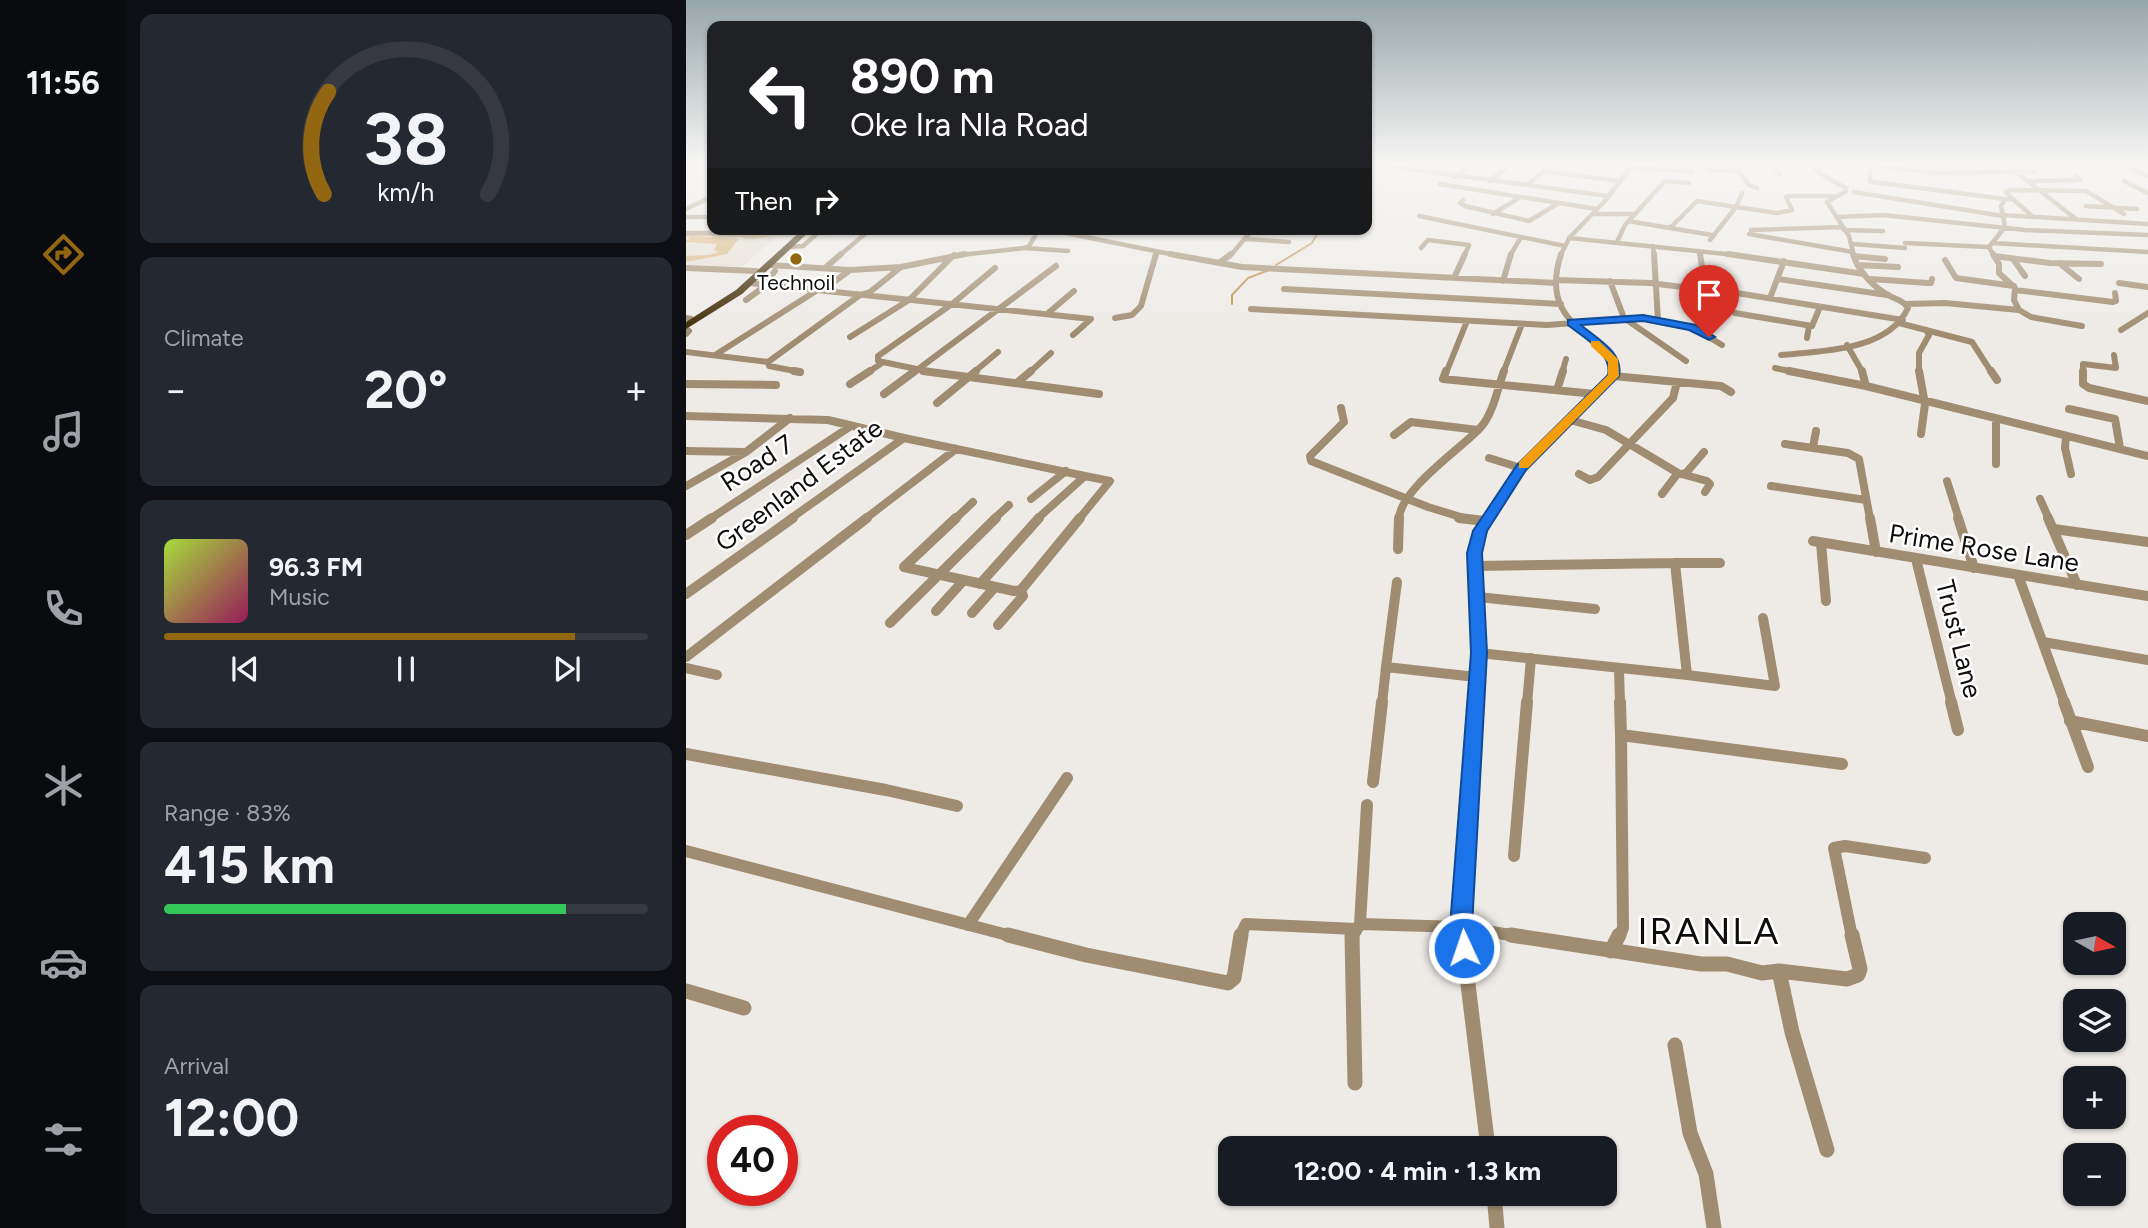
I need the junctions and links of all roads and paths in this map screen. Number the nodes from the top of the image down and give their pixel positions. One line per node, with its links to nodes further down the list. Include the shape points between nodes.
1 (1435, 219): 27 (street)
2 (1585, 219): 30 (street)
3 (1679, 219): 12 (street)
4 (1726, 219): 12 (street, via 1711,237)
5 (1839, 219): 13 (street)
6 (1927, 219): 10 (street)
7 (2003, 219): 14 (street)
8 (2080, 219): 11 (street)
9 (1628, 221): 12 (street); 31 (street)
10 (1944, 221): 14 (street); 15 (street)
11 (2148, 224)
12 (1670, 228)
13 (1844, 228): 16 (street); 32 (street); 43 (street, via 1750,232)
14 (2003, 228): 25 (street); 33 (street)
15 (1945, 229)
16 (1883, 231)
17 (686, 233): 18 (street)
18 (707, 233)
19 (798, 235): 63 (highway)
20 (800, 235): 35 (highway)
21 (815, 235): 35 (street, via 803,246)
22 (863, 235): 59 (street)
23 (1075, 235): 41 (street)
24 (1248, 235): 28 (street)
25 (2148, 235)
26 (1035, 236): 36 (street)
27 (1521, 237): 30 (street); 71 (street)
28 (1245, 239): 29 (street); 50 (street)
29 (1289, 242)
30 (1567, 242): 31 (street); 72 (street)
31 (1617, 242): 34 (street)
32 (1853, 244): 33 (street); 43 (street)
33 (1990, 245): 42 (street); 45 (street)
34 (1653, 246): 40 (street); 76 (street)
35 (789, 247): 58 (highway)
36 (1024, 248): 39 (street); 44 (street)
37 (1421, 248): 66 (street, via 1428,240 1469,244)
38 (1786, 249): 49 (street)
39 (1068, 251)
40 (1699, 251): 49 (street); 81 (street)
41 (1157, 252): 50 (street); 101 (street, via 1141,306 1132,315)
42 (2148, 252)
43 (1854, 254): 46 (street); 53 (street)
44 (954, 255): 55 (street); 89 (street)
45 (1994, 256): 47 (street); 79 (street, via 1999,273)
46 (1885, 258)
47 (2013, 259): 51 (street); 65 (street)
48 (1945, 260): 79 (street, via 1956,278)
49 (1783, 261): 64 (street); 67 (street)
50 (1220, 263): 66 (street)
51 (2059, 263): 52 (street); 69 (street)
52 (2101, 264)
53 (1858, 265): 56 (street); 64 (street)
54 (1056, 266): 94 (street)
55 (901, 267): 61 (street); 85 (street)
56 (1898, 267)
57 (686, 268): 62 (street)
58 (772, 268): 59 (street); 74 (highway); 77 (street)
59 (825, 268): 61 (street)
60 (996, 268): 90 (street)
61 (850, 270): 82 (street)
62 (740, 271): 63 (street); 70 (street)
63 (755, 271): 108 (highway)
64 (1867, 276): 68 (street, via 1928,284); 86 (street)
65 (2025, 276)
66 (1454, 278): 71 (street)
67 (1778, 279): 86 (street); 87 (street)
68 (1932, 279)
69 (2079, 279)
70 (730, 280)
71 (1503, 281): 72 (street)
72 (1556, 281): 73 (street); 91 (street)
73 (1610, 281): 76 (street); 102 (street)
74 (750, 283): 77 (street); 108 (highway)
75 (2119, 283): 78 (street)
76 (1656, 284): 81 (street); 103 (street)
77 (764, 285): 82 (street); 88 (street)
78 (2148, 287)
79 (2015, 288): 84 (street, via 2113,302); 96 (street)
80 (1284, 289): 91 (street)
81 (1707, 289): 87 (street); 100 (street)
82 (820, 290): 85 (street); 121 (street)
83 (1074, 291): 99 (street)
84 (2115, 293)
85 (860, 295): 89 (street); 126 (street)
86 (1887, 295): 92 (street)
87 (1770, 298): 93 (street)
88 (746, 300)
89 (909, 300): 90 (street); 114 (street)
90 (952, 304): 94 (street); 127 (street, via 878,356)
91 (1561, 304): 106 (street)
92 (1906, 304): 96 (street); 105 (street)
93 (1820, 307): 105 (street); 109 (street, via 1815,324)
94 (1000, 309): 99 (street); 129 (street)
95 (1251, 309): 104 (street)
96 (2019, 310): 110 (street, via 2031,317)
97 (1735, 313): 109 (street)
98 (2148, 313): 112 (street)
99 (1047, 314): 113 (street, via 1091,319)
100 (1710, 315)
101 (1115, 318)
102 (1624, 318): 103 (street); 106 (street); 125 (street)
103 (1658, 320): 116 (street, via 1692,327)
104 (1468, 321): 107 (street); 139 (street, via 1443,379)
105 (1901, 321): 111 (street); 117 (street, via 1887,334)
106 (1572, 322): 107 (street); 132 (street, via 1611,355)
107 (1522, 324): 139 (street)
108 (687, 325)
109 (1809, 326): 115 (street)
110 (2082, 326)
111 (1926, 330): 133 (street, via 1972,342); 146 (street, via 1929,335 1916,369)
112 (2121, 330)
113 (1073, 335)
114 (850, 337)
115 (1807, 338)
116 (1722, 345)
117 (1846, 345): 122 (street); 140 (street)
118 (686, 352): 121 (street)
119 (998, 352): 131 (street)
120 (1051, 353): 135 (street)
121 (715, 355): 126 (street)
122 (1781, 355)
123 (2114, 355): 147 (street, via 2116,368 2083,364 2082,384)
124 (1566, 359): 141 (street)
125 (1686, 361)
126 (768, 362): 130 (street, via 769,366)
127 (880, 362): 129 (street); 137 (street)
128 (1775, 368): 140 (street)
129 (919, 369): 131 (street); 143 (street)
130 (800, 372)
131 (968, 376): 135 (street); 148 (street)
132 (1613, 376): 134 (street); 145 (street)
133 (1997, 380)
134 (1677, 382): 142 (street, via 1721,386); 162 (street, via 1673,398)
135 (1017, 383): 144 (street)
136 (686, 384): 138 (street)
137 (850, 384)
138 (776, 385)
139 (1498, 386): 141 (street); 156 (street)
140 (1866, 386): 146 (street)
141 (1557, 390): 145 (street)
142 (1731, 392)
143 (884, 394)
144 (1100, 394)
145 (1595, 394): 153 (street)
146 (1925, 401): 154 (street, via 1949,403); 158 (street)
147 (2148, 401)
148 (937, 402)
149 (1341, 408): 185 (street, via 1342,426 1310,456 1311,461)
150 (2069, 409): 165 (street, via 2115,419)
151 (686, 416): 152 (street, Greenland Estate)
152 (791, 418): 155 (street, Greenland Estate, via 828,419); 168 (street)
153 (1570, 419): 162 (street, via 1606,430); 173 (street)
154 (1996, 420): 160 (street); 172 (street)
155 (851, 426): 161 (street, Greenland Estate); 194 (street, Road 7)
156 (1478, 430): 159 (street, via 1411,422); 185 (street)
157 (1816, 431): 164 (street)
158 (1921, 434)
159 (1394, 435)
160 (2066, 436): 165 (street); 177 (street)
161 (904, 438): 166 (street); 211 (street, Greenland Estate)
162 (1628, 444): 175 (street, via 1595,480); 176 (street)
163 (1785, 444): 164 (street)
164 (1813, 447): 187 (street, via 1858,458)
165 (2120, 448): 170 (street)
166 (956, 449): 174 (street); 223 (street)
167 (686, 451): 168 (street)
168 (747, 452): 180 (street)
169 (1704, 452): 176 (street)
170 (2148, 456)
171 (1489, 458): 173 (street)
172 (1996, 464)
173 (1521, 468): 192 (street)
174 (1066, 471): 178 (street); 184 (street)
175 (1579, 474)
176 (1680, 474): 182 (street, via 1709,483); 183 (street)
177 (2071, 474)
178 (1085, 476): 207 (street, via 1027,528); 210 (street, via 1110,481)
179 (1947, 481): 202 (street)
180 (686, 486)
181 (1771, 486): 187 (street)
182 (1705, 492)
183 (1662, 494)
184 (1031, 499)
185 (1407, 499): 190 (street); 191 (street)
186 (2040, 499): 193 (street)
187 (1866, 500): 197 (street)
188 (973, 502): 204 (street, via 904,567)
189 (1009, 505): 204 (street)
190 (1428, 507): 191 (street); 192 (street)
191 (1399, 510): 196 (street)
192 (1485, 521): 201 (street, via 1477,541)
193 (2054, 529): 195 (street); 208 (street)
194 (686, 535)
195 (2148, 542)
196 (1398, 549)
197 (1876, 552): 198 (street, Prime Rose Lane); 214 (street, Prime Rose Lane, via 1817,542)
198 (1916, 559): 202 (street, Prime Rose Lane); 233 (street, Trust Lane)
199 (1675, 563): 200 (street); 201 (street); 229 (street)
200 (1720, 563)
201 (1476, 566): 213 (street)
202 (1974, 568): 203 (street, Prime Rose Lane)
203 (2018, 575): 208 (street, Prime Rose Lane); 221 (street)
204 (940, 576): 205 (street); 219 (street)
205 (964, 581): 207 (street); 216 (street)
206 (1397, 582): 226 (street)
207 (980, 584): 209 (street)
208 (2077, 584): 212 (street, Prime Rose Lane)
209 (995, 587): 210 (street); 217 (street)
210 (1021, 590): 220 (street, via 1023,596)
211 (686, 594)
212 (2148, 596)
213 (1478, 597): 215 (street); 222 (street)
214 (1826, 601)
215 (1595, 609)
216 (936, 611)
217 (972, 613)
218 (1763, 618): 229 (street, via 1775,686)
219 (890, 623)
220 (998, 625)
221 (2043, 642): 225 (street); 232 (street)
222 (1479, 653): 224 (street); 231 (street)
223 (686, 657)
224 (1531, 658): 228 (street); 244 (street)
225 (2148, 660)
226 (1386, 667): 231 (street); 240 (street)
227 (686, 668): 230 (street)
228 (1619, 669): 229 (street); 234 (street)
229 (1687, 675)
230 (717, 676)
231 (1476, 677): 248 (street)
232 (2070, 722): 235 (street); 238 (street)
233 (1958, 730)
234 (1621, 735): 237 (street); 249 (street, via 1623,928)
235 (2148, 736)
236 (686, 754): 242 (street)
237 (1842, 764)
238 (2088, 766)
239 (1067, 778): 246 (street)
240 (1373, 782)
241 (1367, 805): 247 (street)
242 (957, 806)
243 (686, 851): 246 (street)
244 (1514, 856)
245 (1926, 858): 250 (street, via 1834,848 1858,975 1847,979)
246 (968, 925): 247 (street, via 1157,971 1228,983 1234,978 1239,939 1246,924)
247 (1358, 926): 248 (street); 254 (street, via 1352,943)
248 (1461, 927): 249 (street); 255 (street)
249 (1611, 951): 250 (street, via 1727,964 1762,973)
250 (1779, 971): 256 (street)
251 (686, 990): 252 (street)
252 (744, 1009)
253 (1675, 1045): 259 (street, via 1690,1133 1706,1174)
254 (1355, 1083)
255 (1487, 1136)
256 (1827, 1150)
257 (1494, 1206): 258 (street)
258 (1497, 1228)
259 (1714, 1228)

